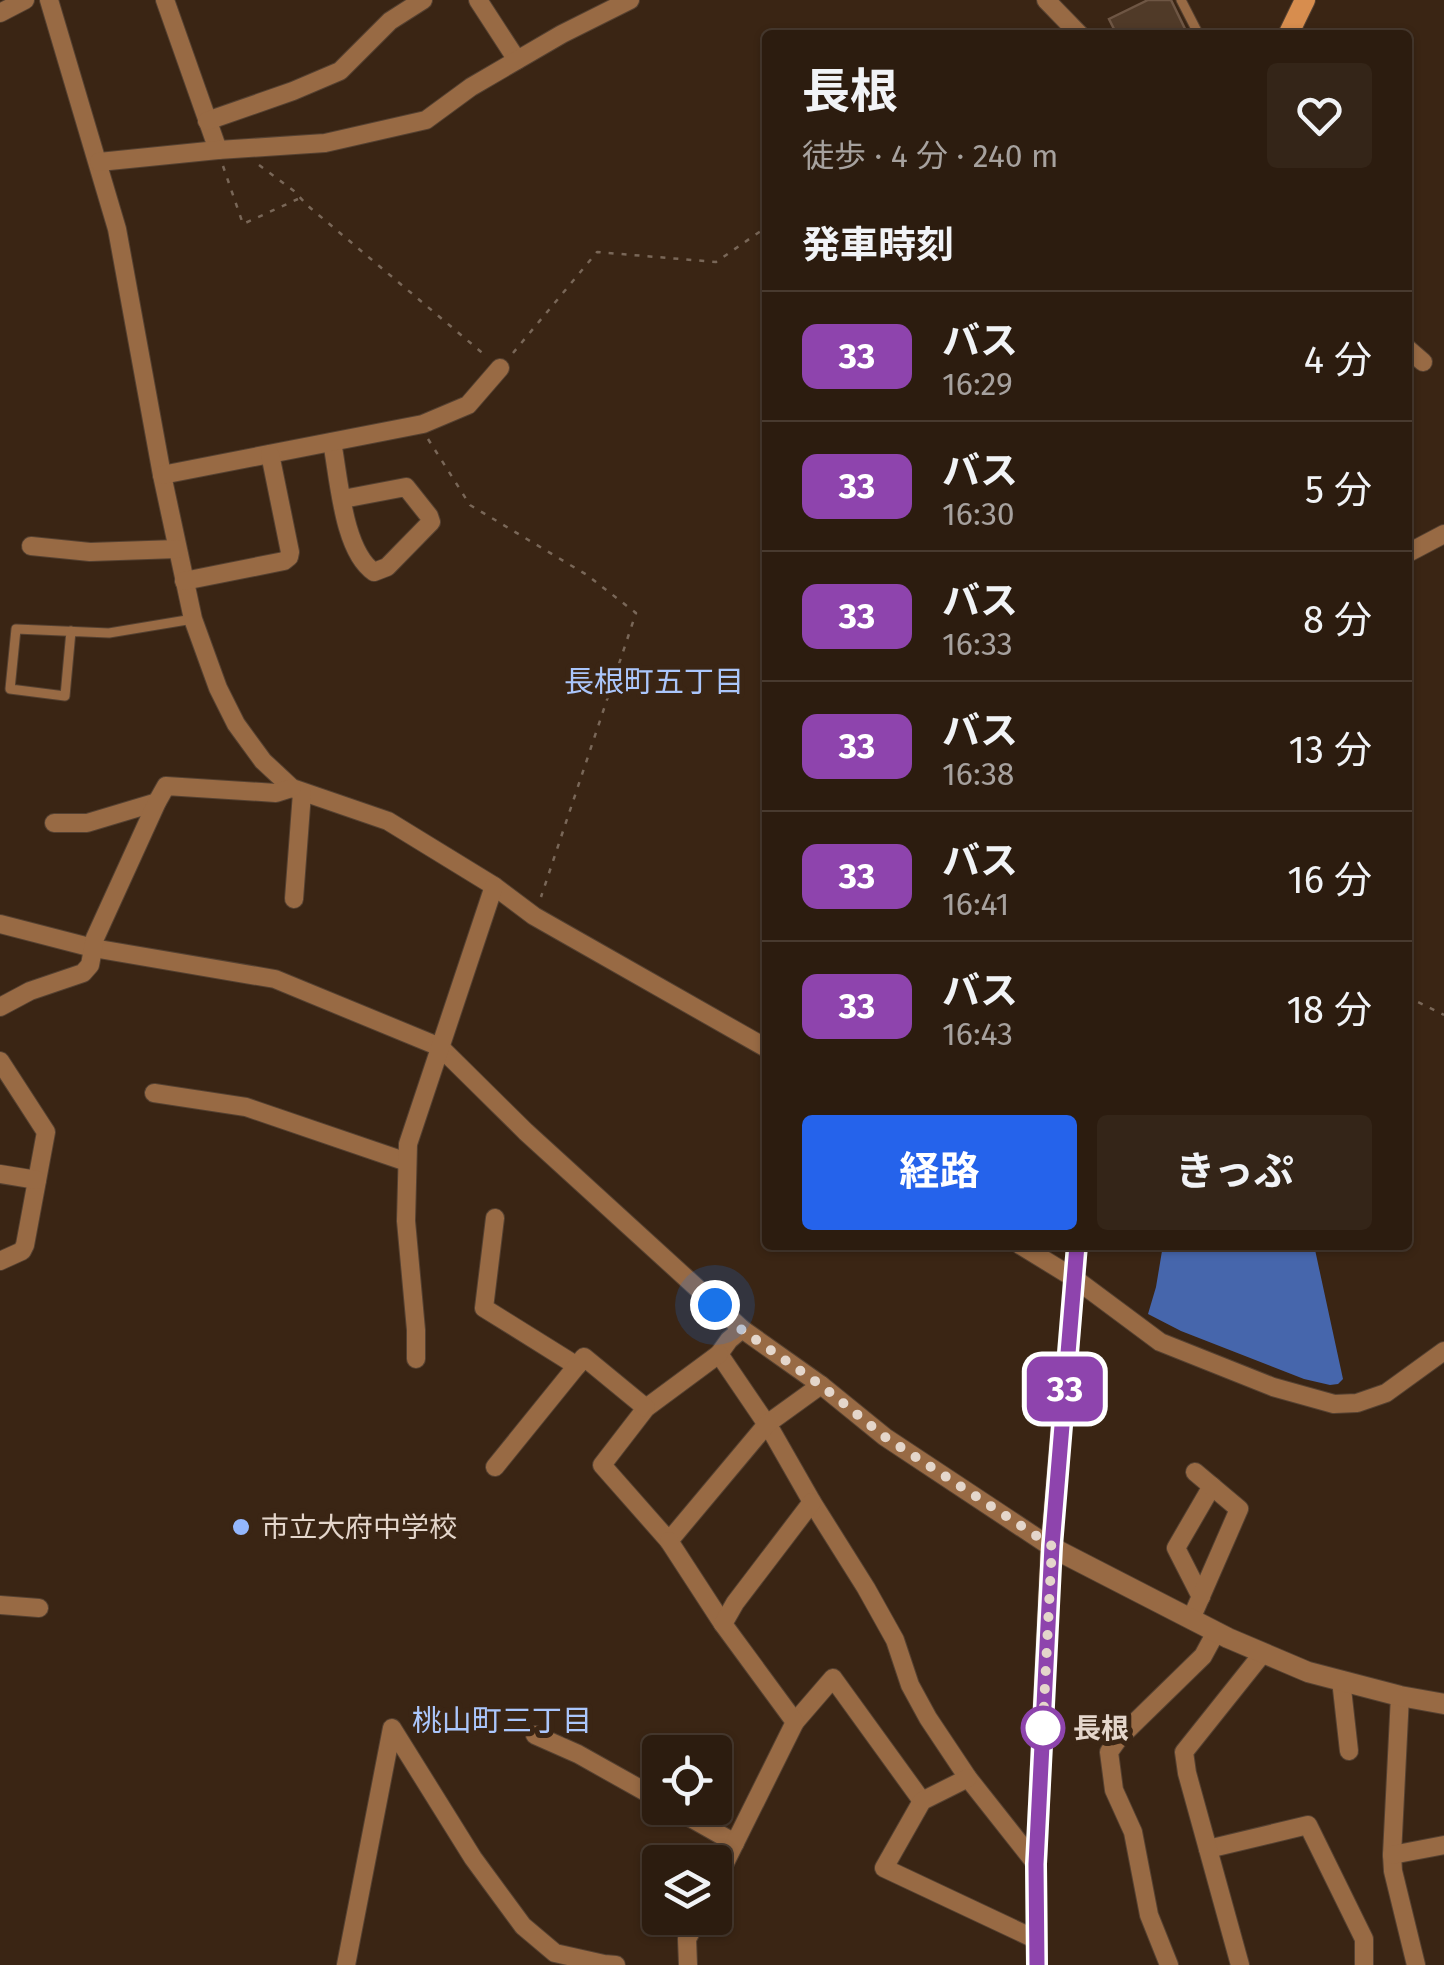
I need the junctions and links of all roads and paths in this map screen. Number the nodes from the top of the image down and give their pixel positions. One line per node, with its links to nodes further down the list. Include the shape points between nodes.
1 (25, 0): 10 (street)
2 (50, 0): 18 (street)
3 (166, 0): 15 (street)
4 (423, 0): 15 (street, via 390,21 340,72)
5 (478, 0): 14 (street)
6 (630, 0): 14 (street)
7 (1046, 0): 11 (street)
8 (1182, 0): 12 (lane)
9 (1305, 0): 13 (main road)
10 (0, 13)
11 (1075, 30)
12 (1197, 30)
13 (1290, 30)
14 (517, 60): 16 (street, via 426,120 326,143)
15 (207, 121): 17 (street)
16 (245, 148): 17 (street); 19 (path)
17 (218, 150): 18 (street); 19 (path, via 243,224)
18 (98, 162): 27 (street, via 118,229)
19 (301, 198): 23 (path)
20 (762, 230): 23 (path, via 716,262 597,252)
21 (1412, 353): 22 (street)
22 (1422, 362)
23 (500, 368): 24 (street, via 468,406)
24 (423, 424): 25 (street); 41 (path, via 470,506 636,613)
25 (332, 442): 26 (street); 28 (street)
26 (270, 454): 27 (street); 33 (street, via 289,557)
27 (162, 474): 31 (street)
28 (343, 500): 28 (street, via 350,539 374,572 431,522 406,487)
29 (1444, 534): 32 (street)
30 (31, 546): 31 (street)
31 (177, 549): 33 (street)
32 (1412, 551)
33 (184, 581): 34 (street)
34 (193, 619): 35 (lane, via 109,634); 36 (street, via 236,724 263,761)
35 (71, 632): 35 (lane, via 16,628 10,689 65,696)
36 (297, 790): 37 (street, via 166,786); 39 (street, via 388,821); 40 (street)
37 (156, 802): 38 (street, via 87,823); 43 (street)
38 (54, 822)
39 (494, 886): 41 (street); 48 (street)
40 (294, 899)
41 (534, 916): 47 (street)
42 (0, 924): 43 (street)
43 (93, 948): 45 (street, via 82,973); 48 (street, via 276,979)
44 (1412, 997): 46 (path)
45 (0, 1007)
46 (1444, 1015)
47 (762, 1045)
48 (440, 1047): 51 (street); 59 (street)
49 (0, 1061): 53 (street, via 46,1132)
50 (154, 1093): 51 (street, via 246,1107)
51 (408, 1162): 62 (street)
52 (0, 1174): 53 (street)
53 (37, 1180): 57 (street, via 25,1245)
54 (495, 1218): 63 (street, via 484,1308)
55 (1028, 1250): 58 (street)
56 (1077, 1250): 58 (main road)
57 (0, 1261)
58 (1074, 1278): 60 (street, via 1160,1342 1334,1404 1386,1394); 72 (main road)
59 (742, 1330): 61 (street); 64 (street)
60 (1444, 1351)
61 (718, 1354): 65 (street); 66 (street)
62 (416, 1359)
63 (577, 1366): 65 (street, via 584,1356); 67 (street)
64 (822, 1386): 66 (street); 72 (street, via 885,1437)
65 (646, 1408): 71 (street, via 602,1465)
66 (767, 1424): 70 (street); 71 (street)
67 (496, 1467)
68 (1195, 1472): 69 (street)
69 (1212, 1486): 73 (street, via 1176,1548); 73 (street, via 1239,1509)
70 (812, 1502): 77 (street); 86 (street, via 896,1640 928,1718)
71 (668, 1541): 77 (street)
72 (1052, 1546): 76 (street); 95 (main road)
73 (1201, 1597): 76 (street)
74 (0, 1604): 75 (street)
75 (40, 1608)
76 (1191, 1619): 78 (street)
77 (723, 1624): 83 (street)
78 (1216, 1632): 79 (street); 102 (street, via 1203,1656 1109,1752 1149,1915)
79 (1263, 1653): 80 (street); 93 (street, via 1184,1752)
80 (1341, 1680): 81 (street); 85 (street)
81 (1400, 1696): 82 (street); 94 (street)
82 (1444, 1704)
83 (795, 1722): 88 (street, via 832,1678); 90 (street)
84 (535, 1735): 87 (street)
85 (1349, 1752)
86 (968, 1778): 88 (street); 95 (street)
87 (642, 1790)
88 (922, 1801): 97 (street, via 884,1868)
89 (703, 1825): 90 (street)
90 (735, 1843): 92 (street)
91 (1444, 1844): 94 (street)
92 (732, 1849)
93 (1208, 1849): 103 (street); 104 (street, via 1308,1825 1364,1939)
94 (1392, 1855): 105 (street)
95 (1036, 1864): 97 (main road)
96 (689, 1935): 100 (street)
97 (1037, 1940): 101 (main road)
98 (346, 1965): 99 (street, via 392,1728 524,1926 555,1953)
99 (616, 1965)
100 (688, 1965)
101 (1037, 1965)
102 (1169, 1965)
103 (1240, 1965)
104 (1364, 1965)
105 (1416, 1965)

